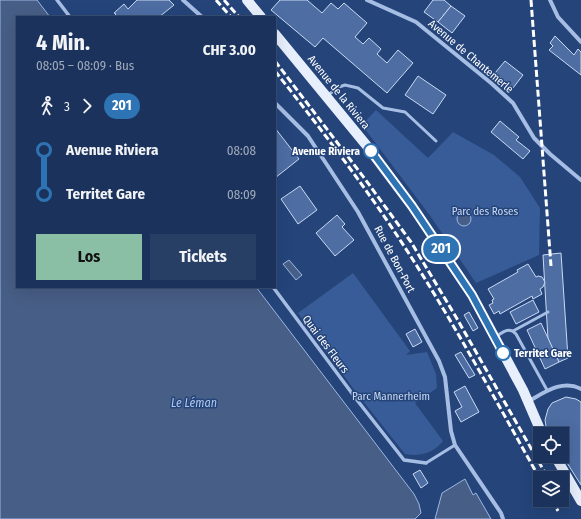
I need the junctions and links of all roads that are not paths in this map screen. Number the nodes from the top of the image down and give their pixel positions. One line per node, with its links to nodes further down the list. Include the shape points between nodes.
1 (57, 0): 6 (street)
2 (183, 0): 7 (street)
3 (247, 0): 8 (main road)
4 (367, 0): 14 (street, Avenue de Chantemerle, via 416,22 491,83 513,103 534,138)
5 (550, 0): 10 (street, via 558,17)
6 (69, 16)
7 (201, 16)
8 (260, 16)
9 (276, 35): 11 (main road, Avenue de la Riviera)
10 (581, 42)
11 (327, 96): 13 (lane, via 339,88 358,88 383,108 405,112); 18 (main road, Avenue de la Riviera, via 412,206 472,295)
12 (276, 104): 23 (street, Rue de Bon-Port, via 308,136 354,205 439,361 445,377)
13 (436, 141)
14 (581, 180)
15 (274, 288): 24 (street, Quai des Fleurs, via 404,460)
16 (548, 312): 17 (lane)
17 (513, 331): 18 (lane, via 505,331); 20 (lane)
18 (494, 337): 21 (main road, Avenue de la Riviera)
19 (581, 389): 20 (street, via 568,385)
20 (547, 390): 21 (street)
21 (527, 402): 22 (main road, Avenue de la Riviera)
22 (539, 427)
23 (455, 445): 24 (lane, Quai des Fleurs); 27 (street, via 476,473)
24 (426, 463)
25 (559, 463): 26 (main road)
26 (581, 501)
27 (503, 519)

